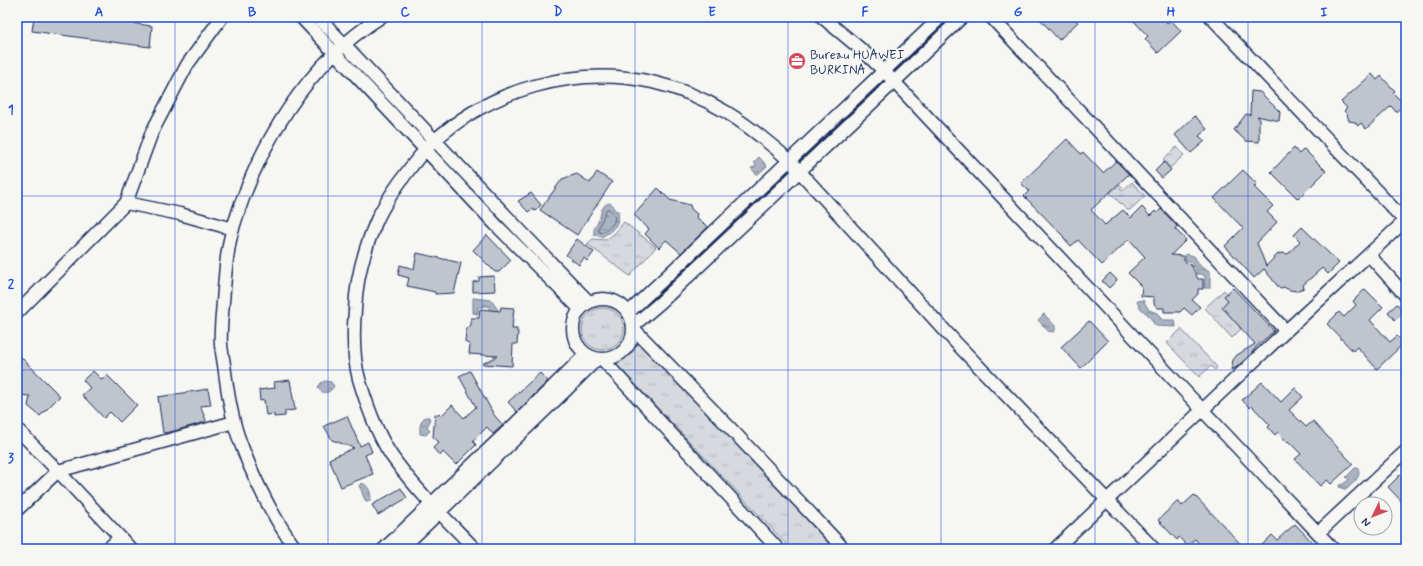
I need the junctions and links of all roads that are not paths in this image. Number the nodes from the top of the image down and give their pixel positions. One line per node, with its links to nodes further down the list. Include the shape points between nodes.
1 (222, 17): 18 (street, via 187,65 152,132)
2 (301, 17): 11 (street)
3 (318, 17): 10 (street)
4 (381, 17): 10 (street)
5 (822, 17): 12 (street)
6 (941, 17): 12 (street)
7 (962, 17): 13 (street)
8 (991, 17): 27 (street)
9 (1211, 17): 19 (street)
10 (344, 44): 11 (street); 14 (street)
11 (335, 53): 15 (street); 20 (street, via 307,82 281,120 255,168)
12 (884, 71): 13 (street); 16 (street)
13 (894, 82): 17 (street); 29 (street)
14 (435, 140): 15 (street); 16 (street, via 463,119 500,98 531,87 574,79 622,78 683,91 721,109 760,134); 23 (street)
15 (426, 149): 23 (street, via 497,226); 35 (street, via 401,181 376,221 363,257 356,292 354,328 359,378 386,446 395,461)
16 (790, 160): 17 (street); 24 (street)
17 (800, 172): 26 (street); 34 (street, via 959,346)
18 (126, 203): 20 (street, via 180,214); 25 (street)
19 (1405, 221): 21 (street)
20 (233, 229): 30 (street, via 225,276 221,345)
21 (1369, 255): 22 (street); 27 (street)
22 (1406, 296)
23 (584, 305): 24 (street, via 599,298 611,299); 28 (street, via 574,320 573,332 577,344)
24 (629, 312): 26 (street)
25 (17, 313)
26 (634, 327): 28 (street, via 629,346 622,353 612,358); 46 (street)
27 (1286, 331): 29 (street)
28 (595, 357): 35 (street); 45 (street)
29 (1202, 410): 34 (street); 37 (street)
30 (234, 422): 33 (street); 41 (street, via 259,486 283,531)
31 (17, 429): 33 (street)
32 (1406, 451): 37 (street)
33 (58, 471): 36 (street); 38 (street)
34 (1107, 500): 47 (street); 48 (street)
35 (436, 508): 42 (street); 43 (street); 44 (street)
36 (17, 510)
37 (1318, 533): 49 (street)
38 (120, 537): 39 (street); 40 (street)
39 (108, 549)
40 (131, 549)
41 (296, 549)
42 (384, 549)
43 (401, 549)
44 (475, 549)
45 (778, 549)
46 (844, 549)
47 (1055, 549)
48 (1154, 549)
49 (1333, 549)

